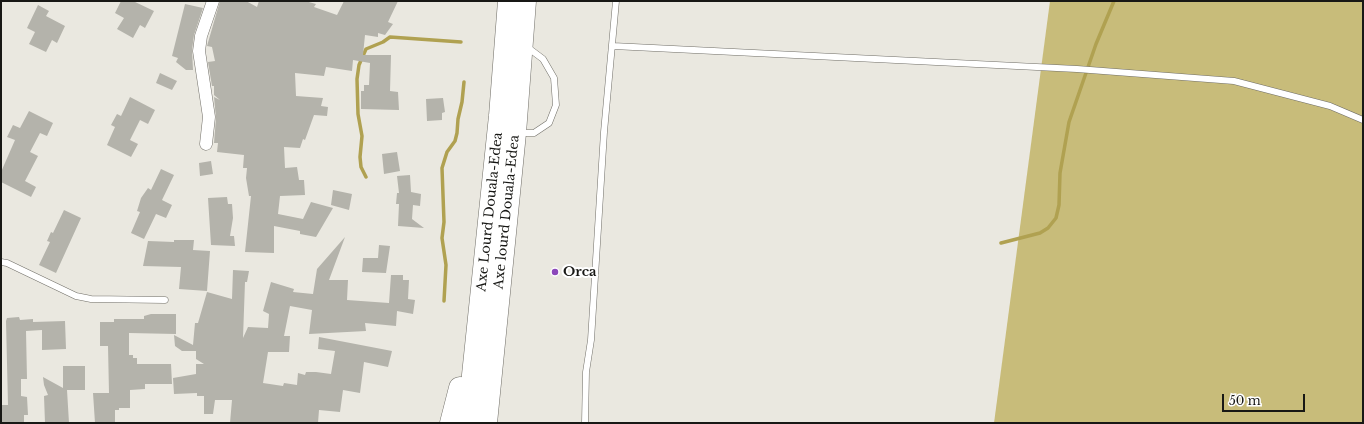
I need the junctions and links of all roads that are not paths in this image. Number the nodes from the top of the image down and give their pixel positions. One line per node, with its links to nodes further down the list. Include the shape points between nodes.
1 (213, 1): 9 (street, via 201,36 199,51 209,117)
2 (509, 1): 12 (highway, Axe Lourd Douala-Edea)
3 (526, 1): 5 (highway, Axe lourd Douala-Edea)
4 (616, 1): 6 (lane)
5 (521, 44): 8 (highway, Axe lourd Douala-Edea); 8 (lane, via 543,59 554,78 556,105 549,124 534,133)
6 (612, 46): 7 (lane, via 1077,68 1234,81 1330,106); 16 (lane)
7 (1363, 120)
8 (514, 133): 15 (highway, Axe lourd Douala-Edea)
9 (206, 144)
10 (1, 262): 11 (lane, via 76,296 91,299)
11 (165, 300)
12 (480, 311): 13 (highway); 14 (highway, Axe Lourd Douala-Edea)
13 (452, 423)
14 (468, 423)
15 (486, 423)
16 (584, 423)

